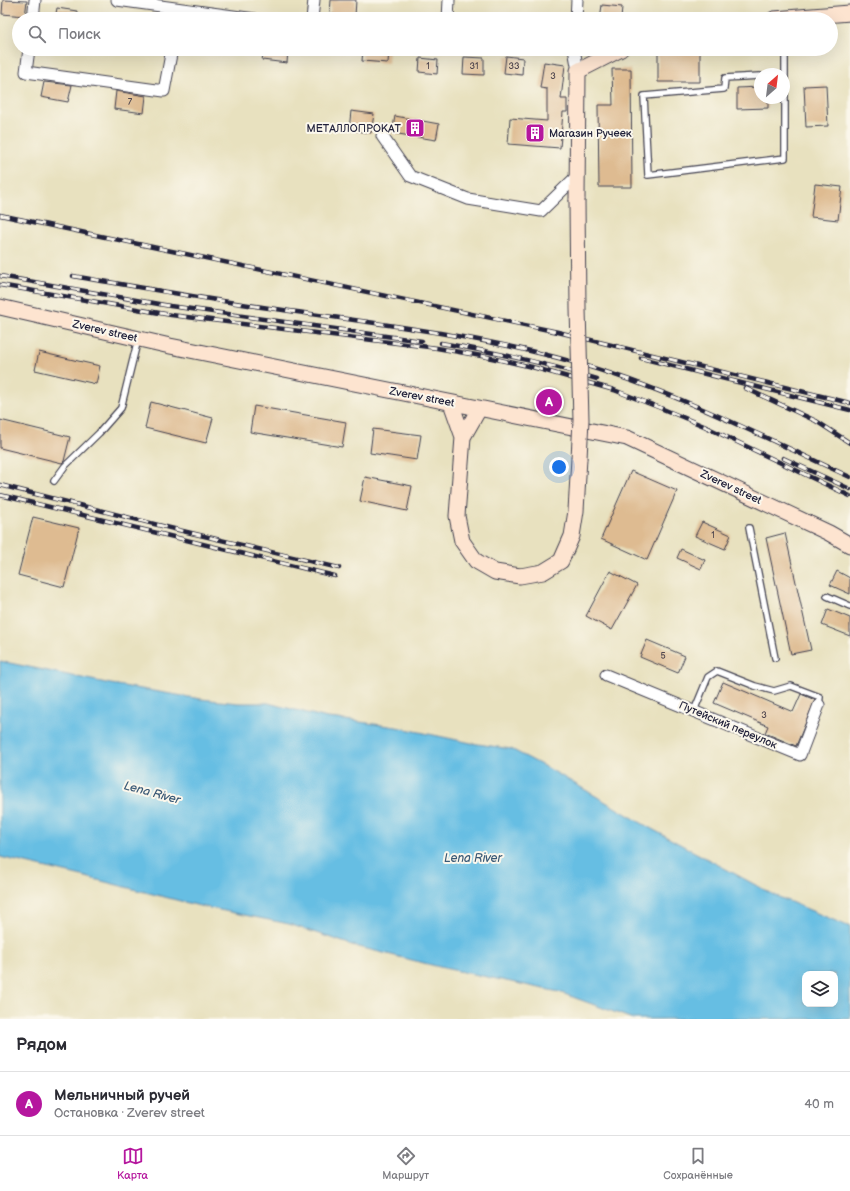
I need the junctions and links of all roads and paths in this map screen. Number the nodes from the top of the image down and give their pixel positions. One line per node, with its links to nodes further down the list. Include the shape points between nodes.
1 (35, 0): 7 (street)
2 (117, 0): 6 (street)
3 (314, 0): 9 (street)
4 (449, 0): 10 (street)
5 (577, 0): 11 (street)
6 (176, 9): 8 (street)
7 (34, 12)
8 (200, 12)
9 (313, 12)
10 (448, 12)
11 (576, 12)
12 (850, 13): 13 (street)
13 (838, 14)
14 (28, 56): 15 (street, via 26,72 164,91)
15 (171, 56)
16 (575, 56): 20 (street)
17 (607, 56): 20 (street)
18 (785, 56): 19 (lane)
19 (785, 68)
20 (578, 71): 24 (street)
21 (754, 76): 22 (lane, via 725,78 724,89 644,96 648,175 785,158)
22 (785, 104)
23 (382, 136): 24 (street, via 410,176 468,199 541,211)
24 (577, 176): 29 (street, bridge, via 581,420 576,511 572,536 561,561 543,572 520,576 495,572 476,562 462,541 457,516)
25 (0, 307): 26 (street, Zverev street)
26 (138, 339): 27 (street, Zverev street); 30 (lane, via 121,408 64,466)
27 (451, 403): 28 (street, Zverev street); 29 (street)
28 (479, 408): 29 (street); 32 (street, Zverev street, via 627,438)
29 (463, 437)
30 (54, 481)
31 (749, 528): 35 (lane)
32 (847, 541)
33 (827, 596): 34 (lane)
34 (850, 606)
35 (775, 658)
36 (606, 675): 38 (street, Путейский переулок)
37 (819, 705): 38 (lane, via 820,697 791,686 774,691 717,672 708,677); 38 (street, Путейский переулок, via 800,755)
38 (694, 711)

